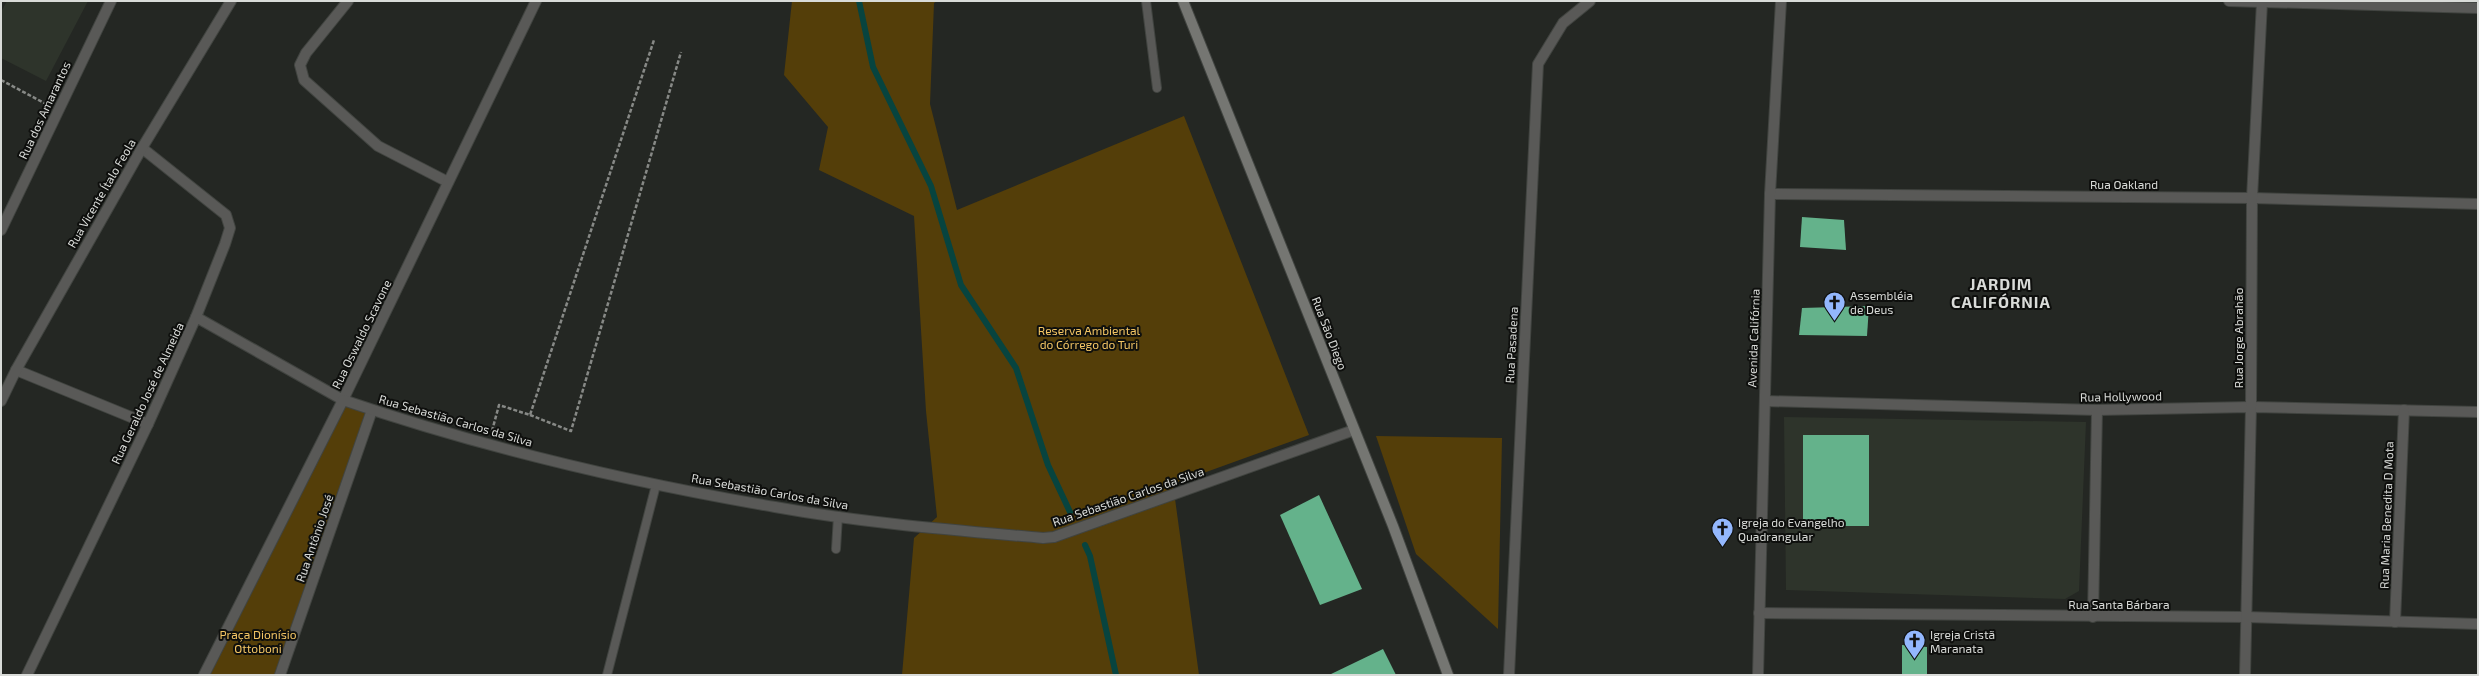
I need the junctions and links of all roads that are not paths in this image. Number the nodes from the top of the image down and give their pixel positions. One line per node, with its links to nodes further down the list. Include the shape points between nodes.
1 (110, 1): 18 (street, Rua dos Amarantos)
2 (231, 1): 13 (street, Rua Vicente Ítalo Feola)
3 (348, 1): 14 (street, via 306,53 300,65 304,80 378,146)
4 (536, 1): 14 (street, Rua Oswaldo Scavone)
5 (1146, 1): 12 (lane)
6 (1183, 1): 30 (main road, Rua São Diego)
7 (1590, 1): 44 (street, Rua Pasadena, via 1563,23 1538,64)
8 (1781, 1): 15 (street, Avenida Califórnia)
9 (2229, 1): 10 (street)
10 (2262, 2): 11 (street); 16 (street, Rua Jorge Abrahão)
11 (2478, 8)
12 (1157, 88)
13 (142, 148): 19 (street, Rua Geraldo José de Almeida, via 226,215 230,228); 20 (street, Rua Vicente Ítalo Feola)
14 (448, 182): 21 (street, Rua Oswaldo Scavone)
15 (1770, 194): 16 (street, Rua Oakland); 23 (street, Avenida Califórnia)
16 (2252, 198): 17 (street, Rua Oakland); 24 (street, Rua Jorge Abrahão)
17 (2478, 204)
18 (1, 230)
19 (196, 317): 21 (street, Rua Sebastião Carlos da Silva); 29 (street, Rua Geraldo José de Almeida)
20 (16, 370): 22 (street, Rua Vicente Ítalo Feola); 29 (street)
21 (343, 400): 25 (street, Rua Sebastião Carlos da Silva); 40 (street, Rua Oswaldo Scavone)
22 (1, 401)
23 (1765, 401): 26 (street, Rua Hollywood); 34 (street, Avenida Califórnia)
24 (2251, 407): 26 (street, Rua Hollywood); 27 (street, Rua Hollywood); 36 (street, Rua Jorge Abrahão)
25 (372, 410): 31 (street, Rua Sebastião Carlos da Silva, via 488,445); 41 (street, Rua Antônio José)
26 (2097, 410): 35 (street)
27 (2404, 410): 28 (street, Rua Hollywood); 37 (street, Rua Maria Benedita D Mota)
28 (2478, 412)
29 (148, 424): 39 (street, Rua Geraldo José de Almeida)
30 (1354, 430): 32 (street, Rua Sebastião Carlos da Silva, via 1054,537 906,525); 43 (main road, Rua São Diego, via 1393,526)
31 (656, 485): 32 (street, Rua Sebastião Carlos da Silva); 42 (lane)
32 (838, 516): 33 (lane)
33 (836, 549)
34 (1759, 613): 35 (street, Rua Santa Bárbara); 45 (street, Avenida Califórnia)
35 (2093, 617): 36 (street, Rua Santa Bárbara)
36 (2246, 617): 37 (street, Rua Santa Bárbara); 46 (street, Rua Jorge Abrahão)
37 (2395, 622): 38 (street, Rua Santa Bárbara)
38 (2478, 624)
39 (27, 675)
40 (204, 675)
41 (280, 675)
42 (608, 675)
43 (1448, 675)
44 (1509, 675)
45 (1758, 675)
46 (2245, 675)

